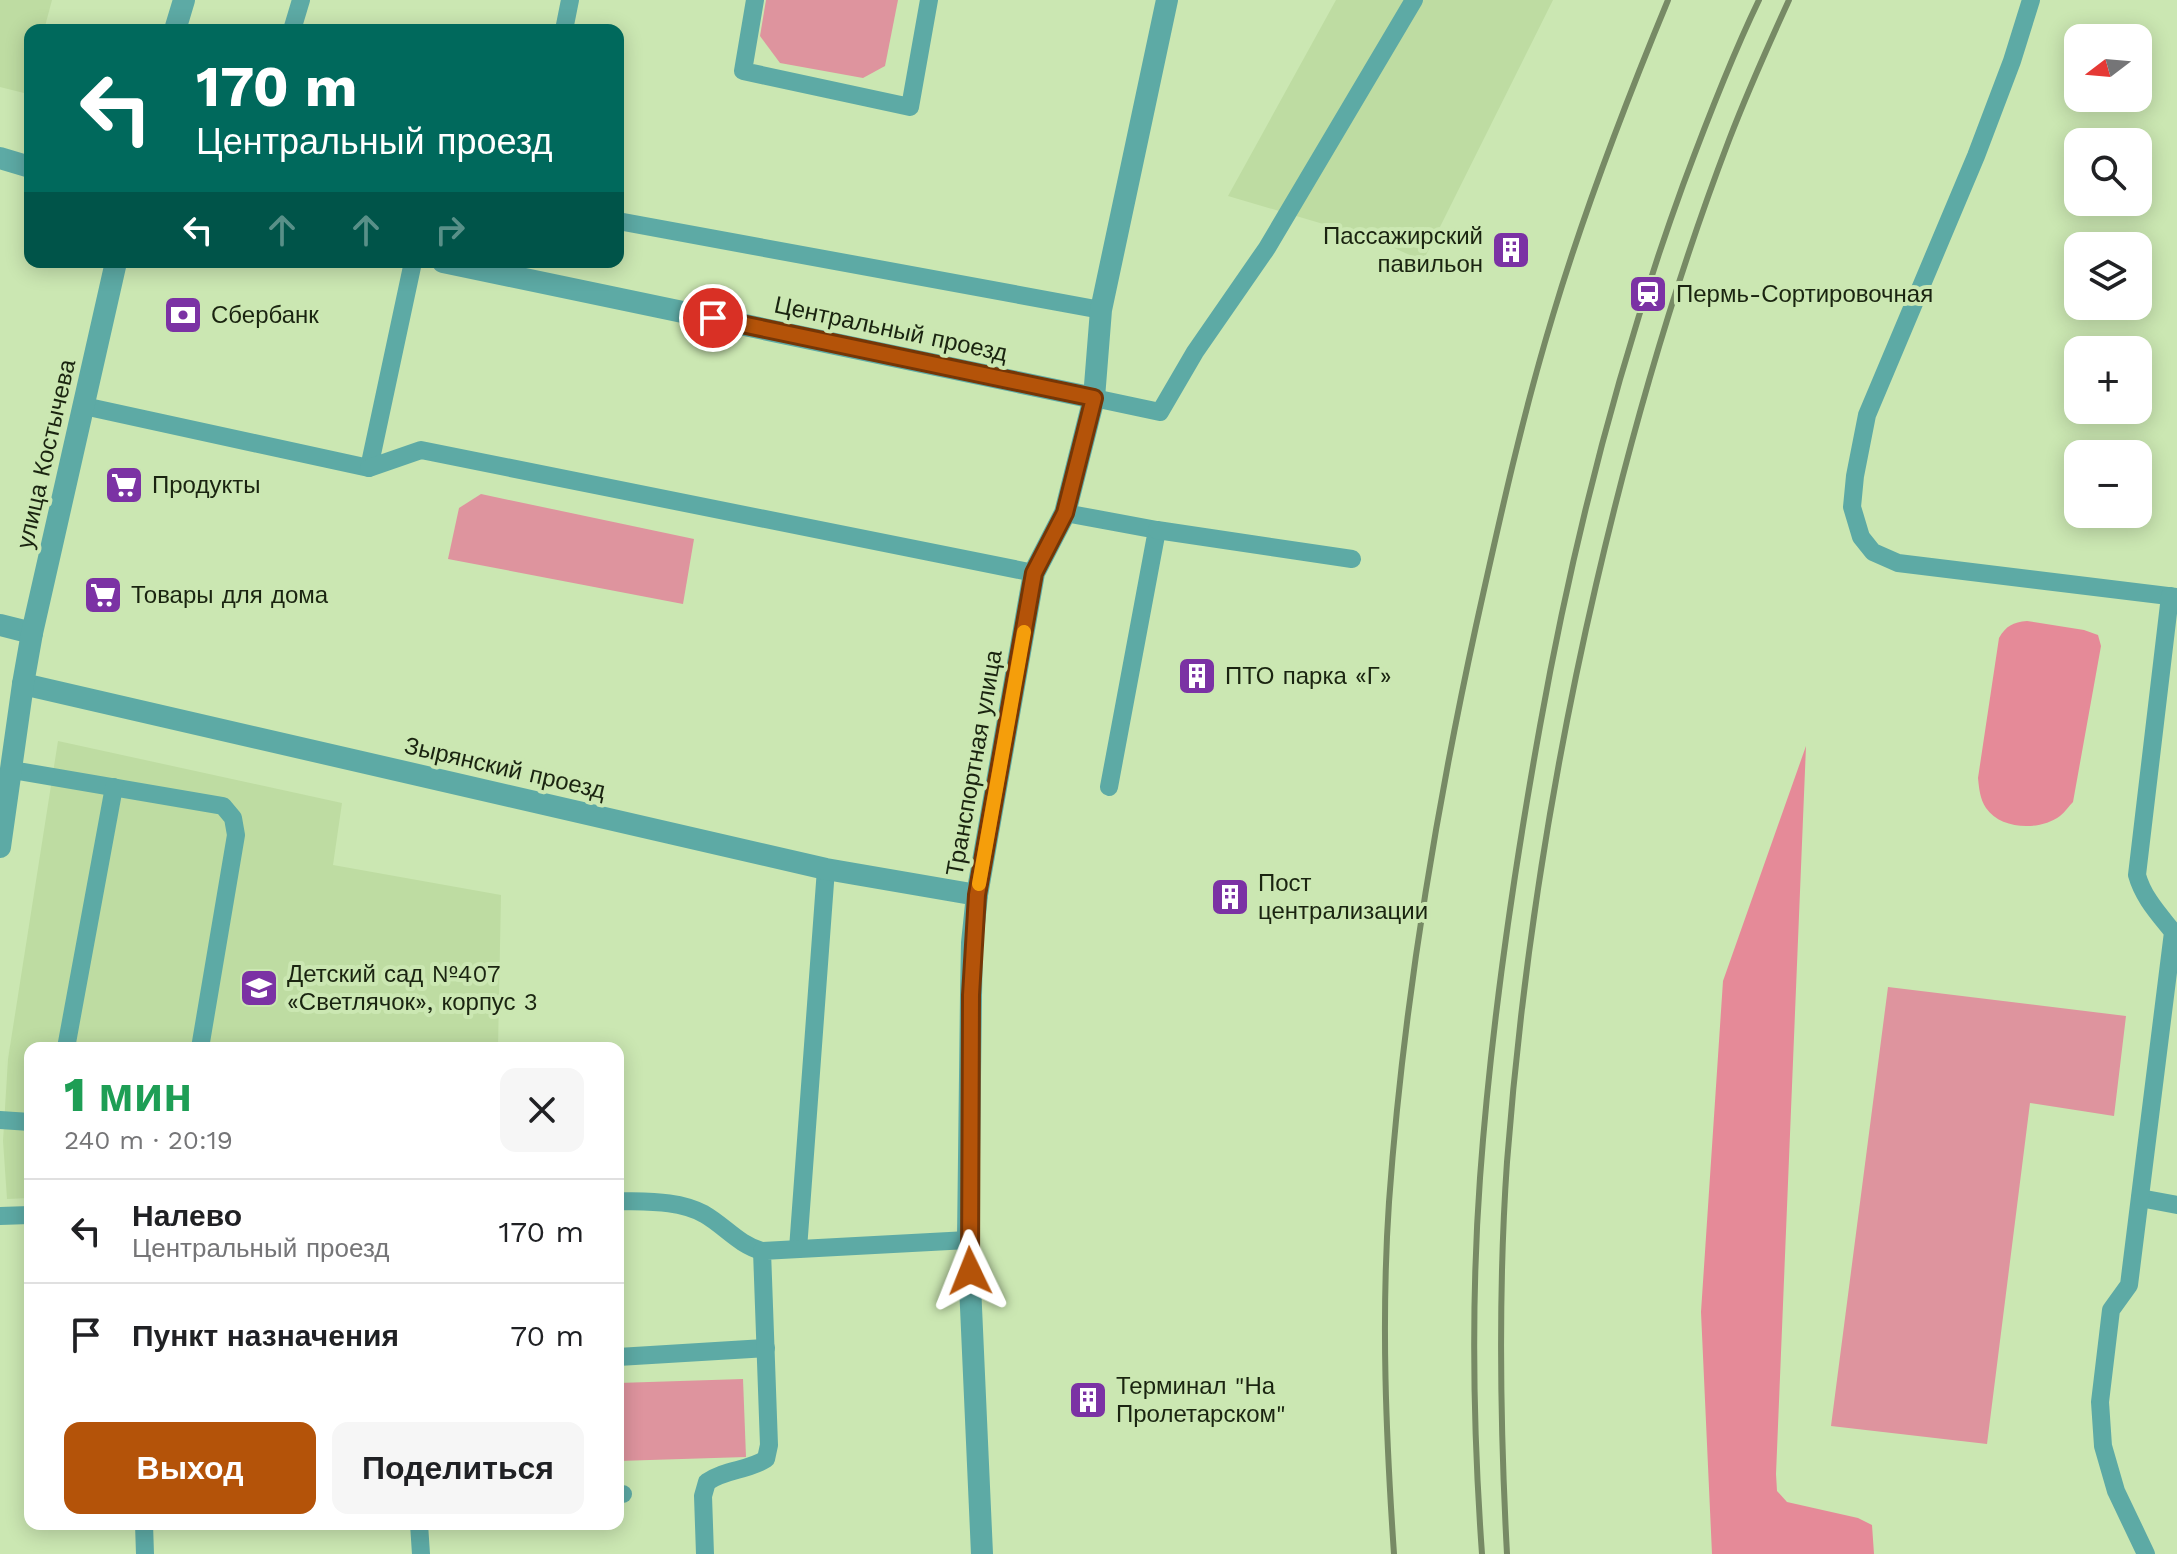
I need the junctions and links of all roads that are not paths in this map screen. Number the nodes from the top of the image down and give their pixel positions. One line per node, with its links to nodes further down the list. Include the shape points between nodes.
1 (184, 0): 9 (street)
2 (301, 0): 10 (lane)
3 (570, 0): 11 (lane)
4 (755, 0): 5 (lane, via 743,71 910,107)
5 (929, 0)
6 (1167, 0): 18 (street, Транспортная улица)
7 (1414, 0): 19 (lane, via 1267,248 1160,412)
8 (2031, 0): 26 (lane, via 1976,156 1867,415 1852,507 1861,537 1873,552 1898,563)
9 (177, 24)
10 (294, 24)
11 (565, 24)
12 (0, 158): 13 (street)
13 (24, 165)
14 (624, 222): 18 (lane)
15 (115, 268): 20 (street, улица Костычева)
16 (412, 268): 21 (lane)
17 (472, 268): 19 (street, Центральный проезд)
18 (1101, 310): 19 (street, Транспортная улица)
19 (1094, 398): 22 (street, Транспортная улица)
20 (84, 406): 21 (lane); 28 (street, улица Костычева)
21 (369, 468): 25 (lane, via 421,450)
22 (1065, 513): 23 (lane); 25 (street, Транспортная улица)
23 (1157, 530): 24 (lane); 32 (lane)
24 (1352, 559)
25 (1034, 573): 35 (street, Транспортная улица)
26 (2173, 596): 36 (lane, via 2137,875 2148,900)
27 (0, 625): 28 (street)
28 (32, 633): 29 (street, улица Костычева)
29 (23, 684): 30 (street, улица Костычева); 34 (street, Зырянский проезд)
30 (12, 770): 31 (lane); 33 (street, улица Костычева)
31 (114, 787): 37 (lane); 38 (lane, via 223,806 233,818 236,835)
32 (1109, 787)
33 (0, 847)
34 (826, 869): 35 (street, Зырянский проезд); 47 (lane)
35 (977, 895): 46 (street, Транспортная улица)
36 (2175, 929): 41 (lane)
37 (67, 1042)
38 (201, 1042)
39 (0, 1120): 40 (lane)
40 (24, 1122)
41 (2140, 1198): 43 (lane); 57 (lane, via 2129,1285 2111,1310 2100,1402 2103,1446 2116,1491)
42 (624, 1201): 48 (lane, via 683,1205)
43 (2177, 1205)
44 (24, 1215): 45 (lane)
45 (0, 1216)
46 (968, 1240): 47 (lane); 56 (street, Транспортная улица)
47 (798, 1249): 48 (lane)
48 (762, 1251): 49 (lane)
49 (766, 1348): 50 (lane); 55 (lane, via 766,1459 707,1482)
50 (624, 1357)
51 (144, 1530): 53 (lane)
52 (419, 1530): 54 (lane)
53 (145, 1554)
54 (421, 1554)
55 (705, 1554)
56 (982, 1554)
57 (2146, 1554)

